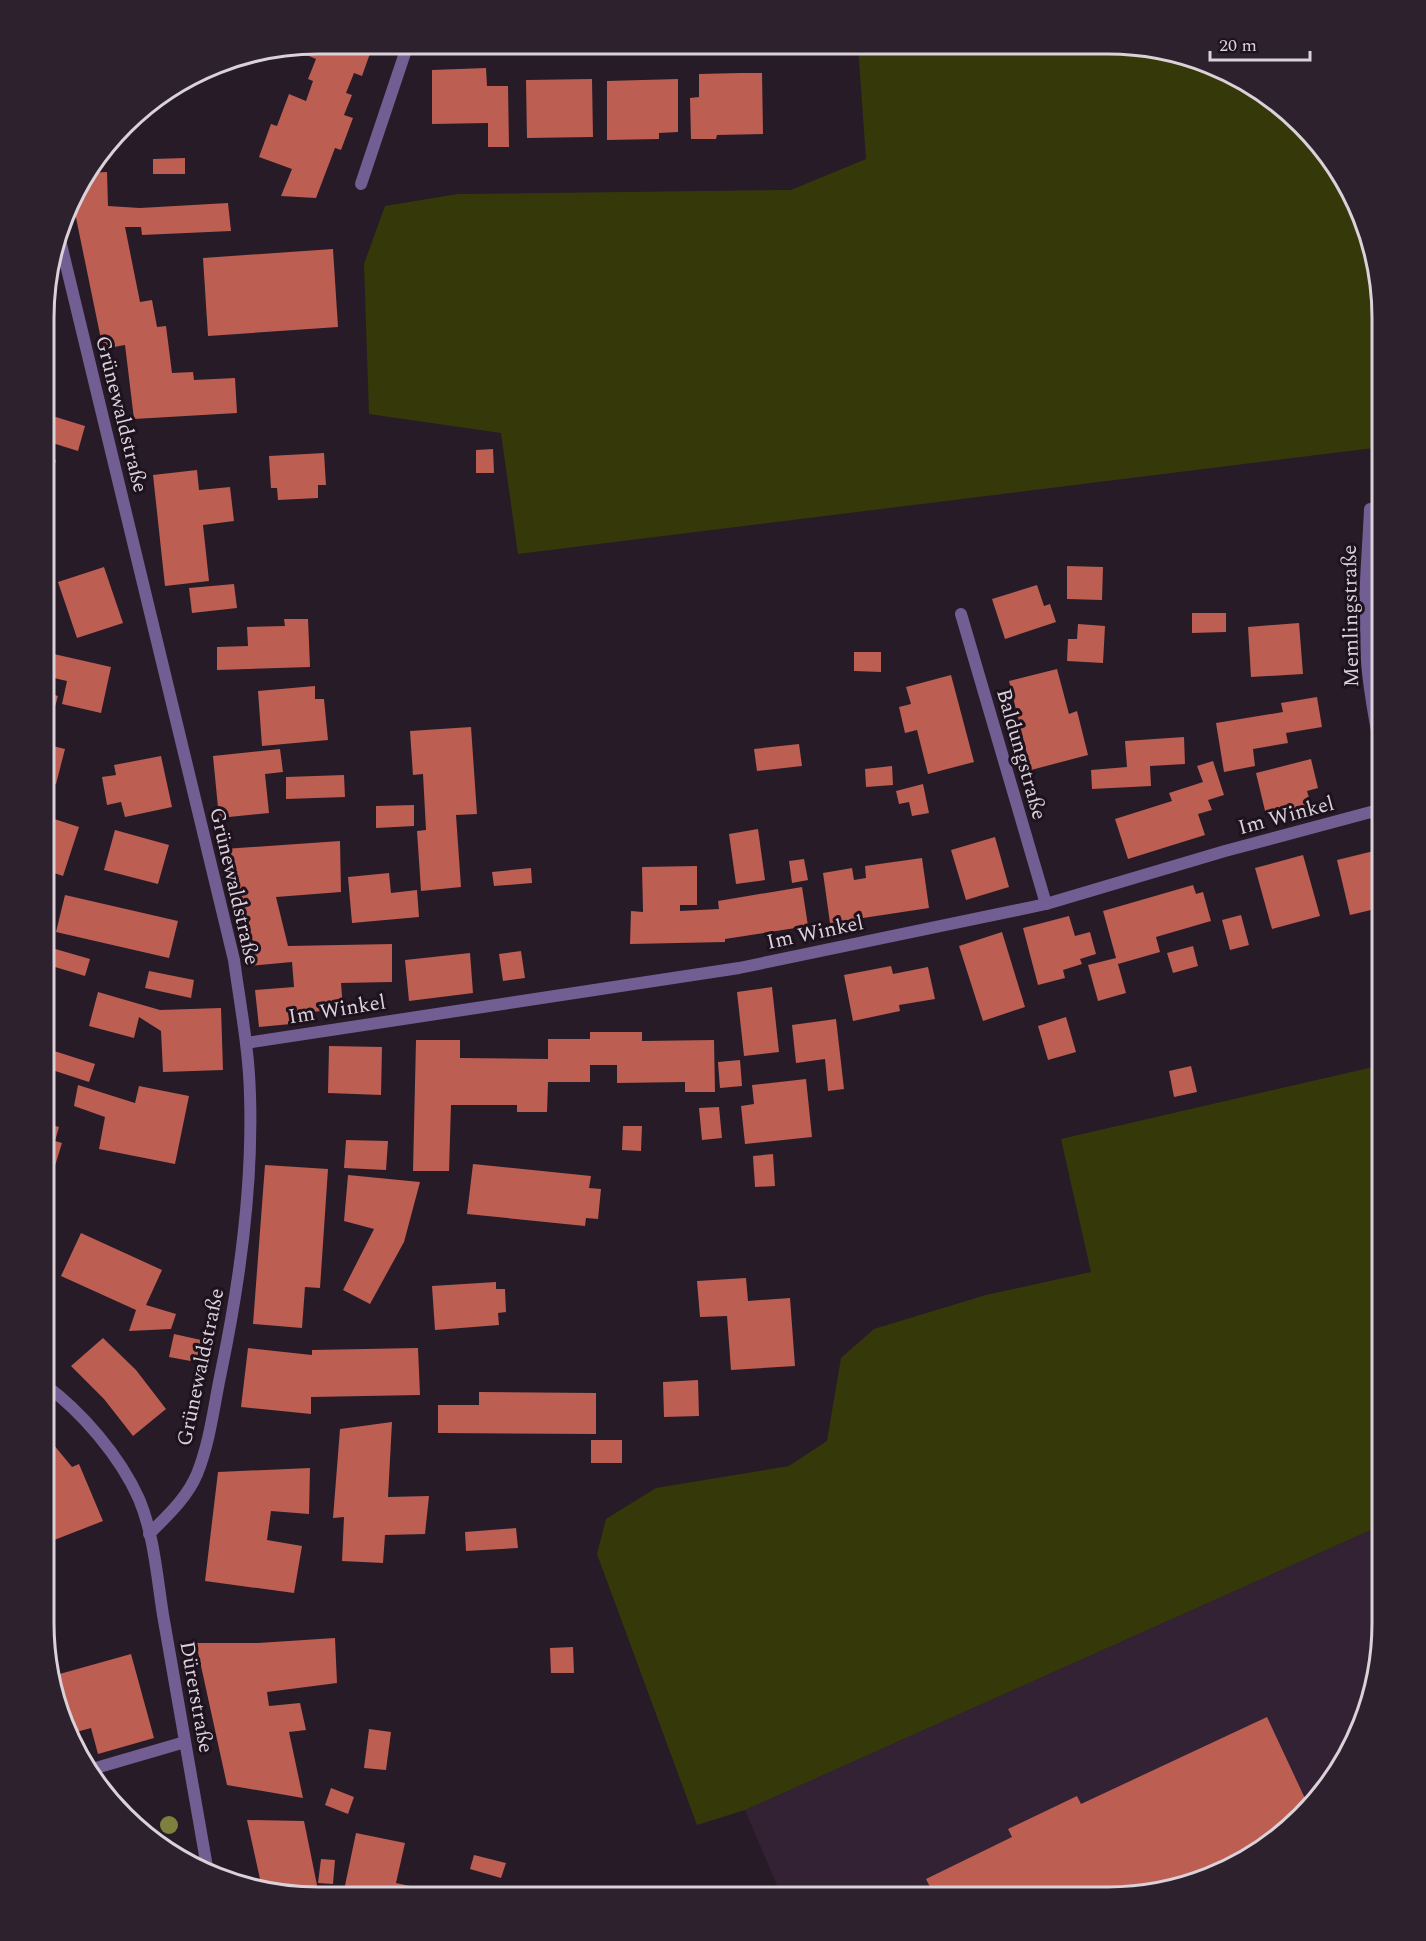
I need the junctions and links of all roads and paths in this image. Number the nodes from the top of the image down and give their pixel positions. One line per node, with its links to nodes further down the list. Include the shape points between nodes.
1 (405, 54): 2 (street)
2 (361, 184)
3 (63, 251): 9 (street, Grünewaldstraße, via 234,960)
4 (1370, 509): 6 (street, Memlingstraße, via 1365,601)
5 (961, 614): 8 (street, Baldungstraße)
6 (1372, 703)
7 (1372, 812): 8 (street, Im Winkel)
8 (1046, 904): 9 (street, Im Winkel, via 739,968)
9 (246, 1043): 11 (street, Grünewaldstraße, via 250,1167 228,1337 197,1474 178,1505)
10 (54, 1393): 11 (street, Dürerstraße, via 87,1421 124,1471 139,1499)
11 (149, 1534): 12 (street, Dürerstraße)
12 (185, 1742): 13 (street); 14 (street, Dürerstraße)
13 (97, 1768)
14 (206, 1862)

